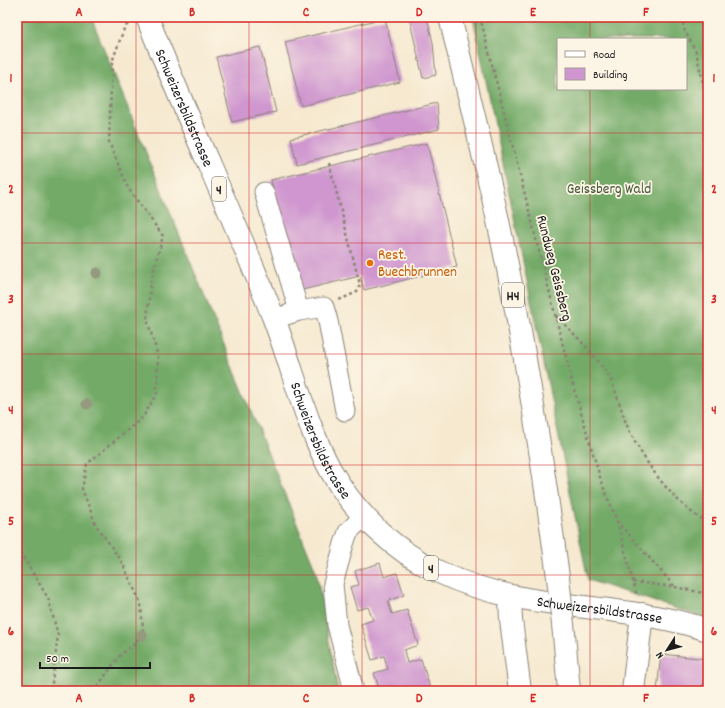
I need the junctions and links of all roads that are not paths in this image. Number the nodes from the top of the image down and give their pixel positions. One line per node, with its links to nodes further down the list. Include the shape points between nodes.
1 (450, 17): 13 (main road, H4, bridge, via 520,327 537,424 558,577)
2 (140, 20): 5 (main road, Schweizersbildstrasse / 4)
3 (264, 192): 4 (street)
4 (299, 311): 5 (street); 6 (street, via 324,307)
5 (274, 319): 7 (main road, Schweizersbildstrasse / 4, via 317,440 330,469)
6 (345, 411)
7 (364, 516): 8 (main road, Schweizersbildstrasse / 4, via 410,556 440,572); 11 (street, via 348,532 333,584 337,625)
8 (510, 597): 9 (main road, Schweizersbildstrasse / 4); 12 (main road)
9 (642, 614): 10 (main road, Schweizersbildstrasse / 4); 14 (main road)
10 (708, 630)
11 (354, 691)
12 (520, 691)
13 (570, 691)
14 (632, 691)

